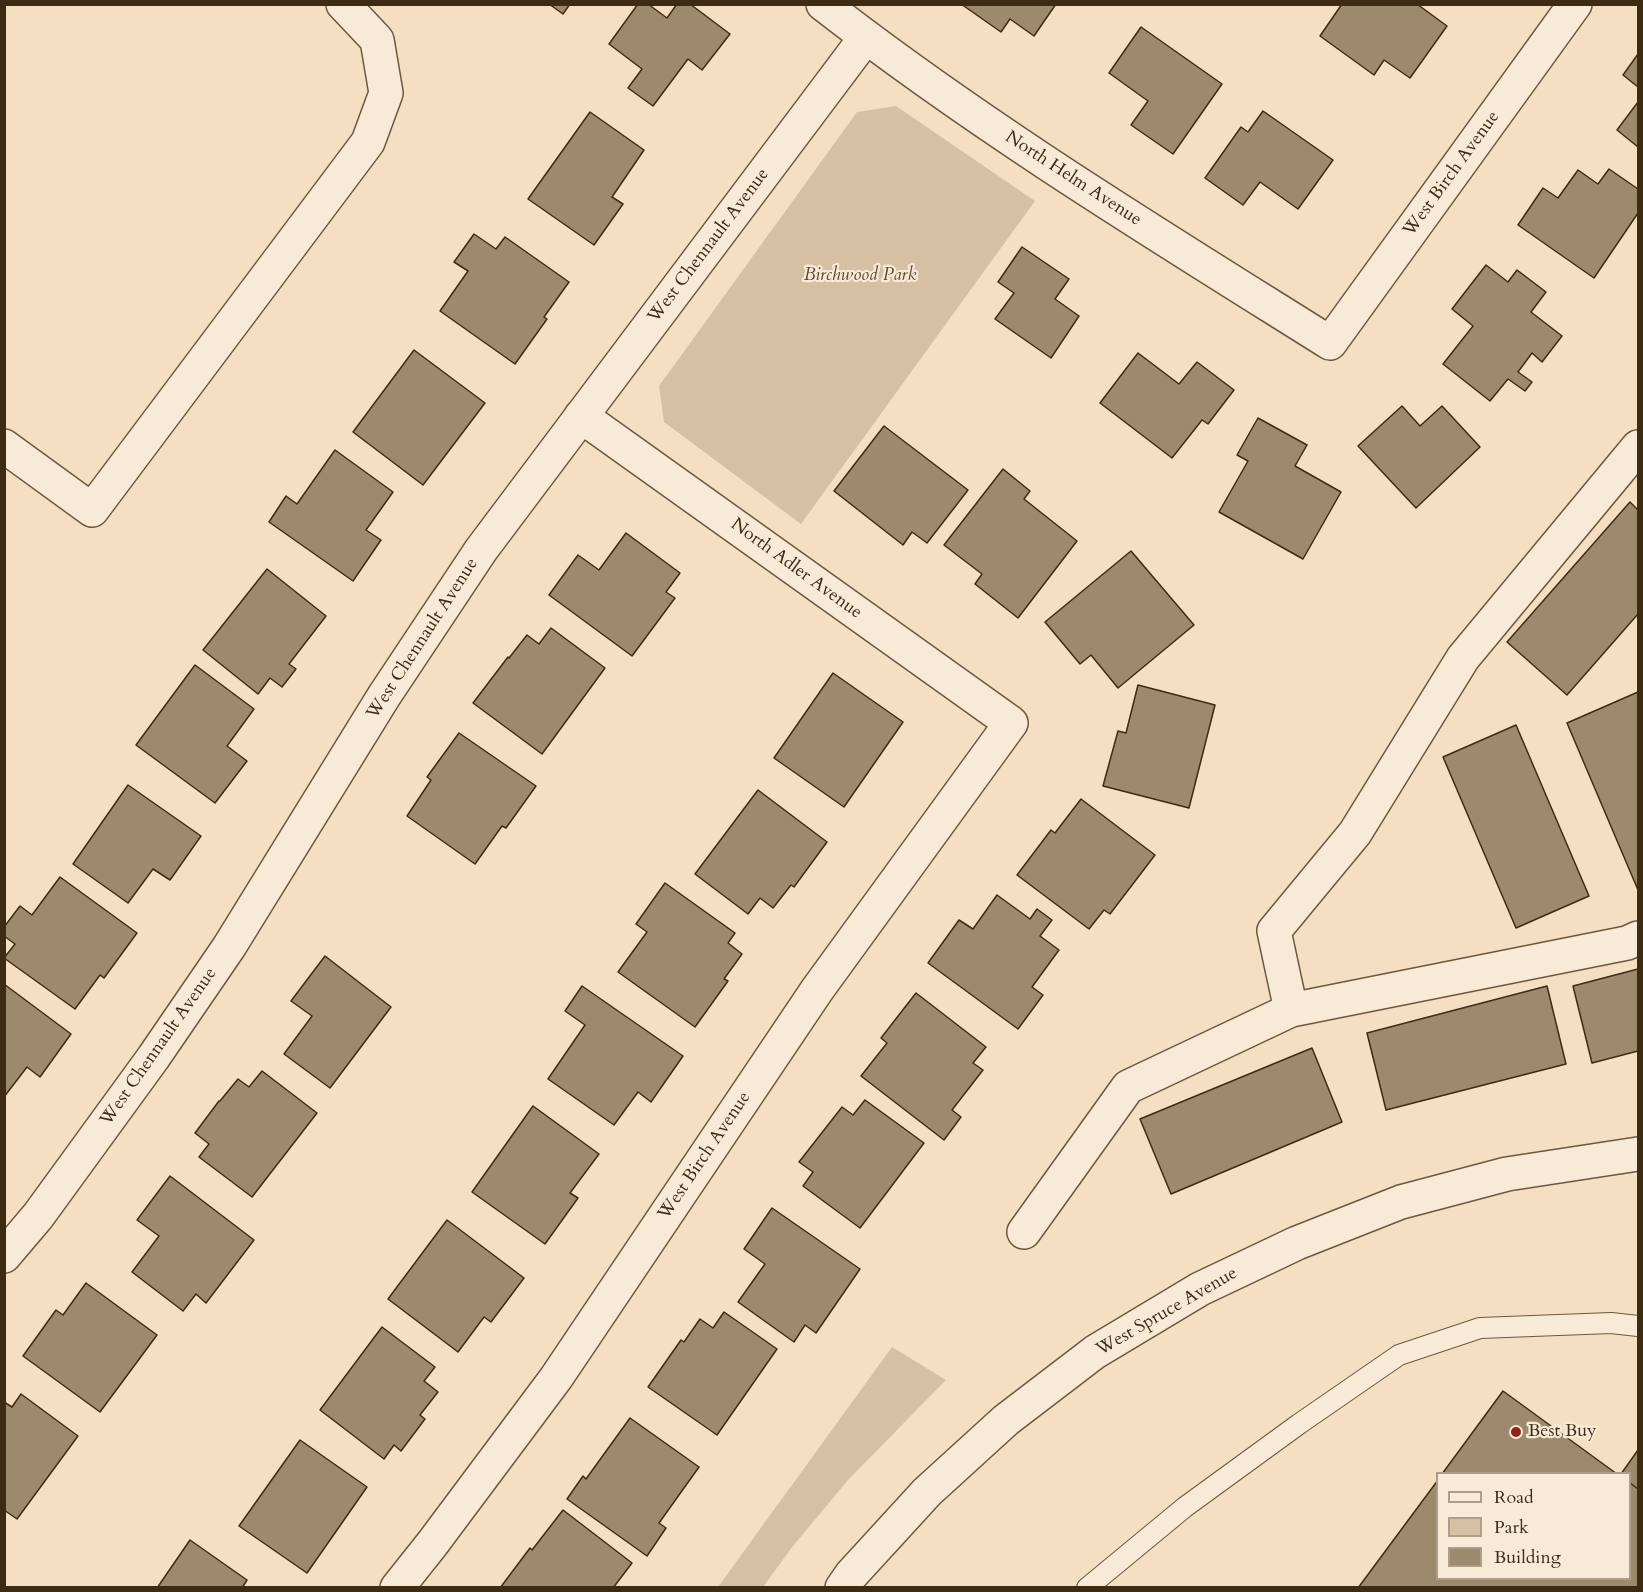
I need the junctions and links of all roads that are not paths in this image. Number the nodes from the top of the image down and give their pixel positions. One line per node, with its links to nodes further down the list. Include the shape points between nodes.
1 (344, 4): 7 (street, via 376,40 386,93 368,142 92,510)
2 (823, 4): 4 (street, North Helm Avenue)
3 (1575, 4): 5 (street, West Birch Avenue)
4 (866, 37): 5 (street, North Helm Avenue, via 1090,192); 6 (street, West Chennault Avenue)
5 (1330, 343)
6 (581, 416): 9 (street, North Adler Avenue); 14 (street, West Chennault Avenue, via 482,549 384,696 185,1012 38,1216)
7 (4, 446)
8 (1638, 447): 11 (street, via 1463,658 1355,833 1274,931)
9 (1011, 723): 16 (street, West Birch Avenue, via 818,990 556,1378)
10 (1638, 938): 11 (street)
11 (1291, 1010): 13 (street, via 1128,1087)
12 (1638, 1154): 17 (street, West Spruce Avenue, via 1507,1174 1401,1202 1297,1243 1200,1288 1095,1352 1006,1420 927,1492)
13 (1024, 1232)
14 (4, 1256)
15 (1638, 1326): 18 (lane, via 1611,1323 1480,1328 1399,1355 1185,1507)
16 (397, 1587)
17 (842, 1587)
18 (1087, 1587)

